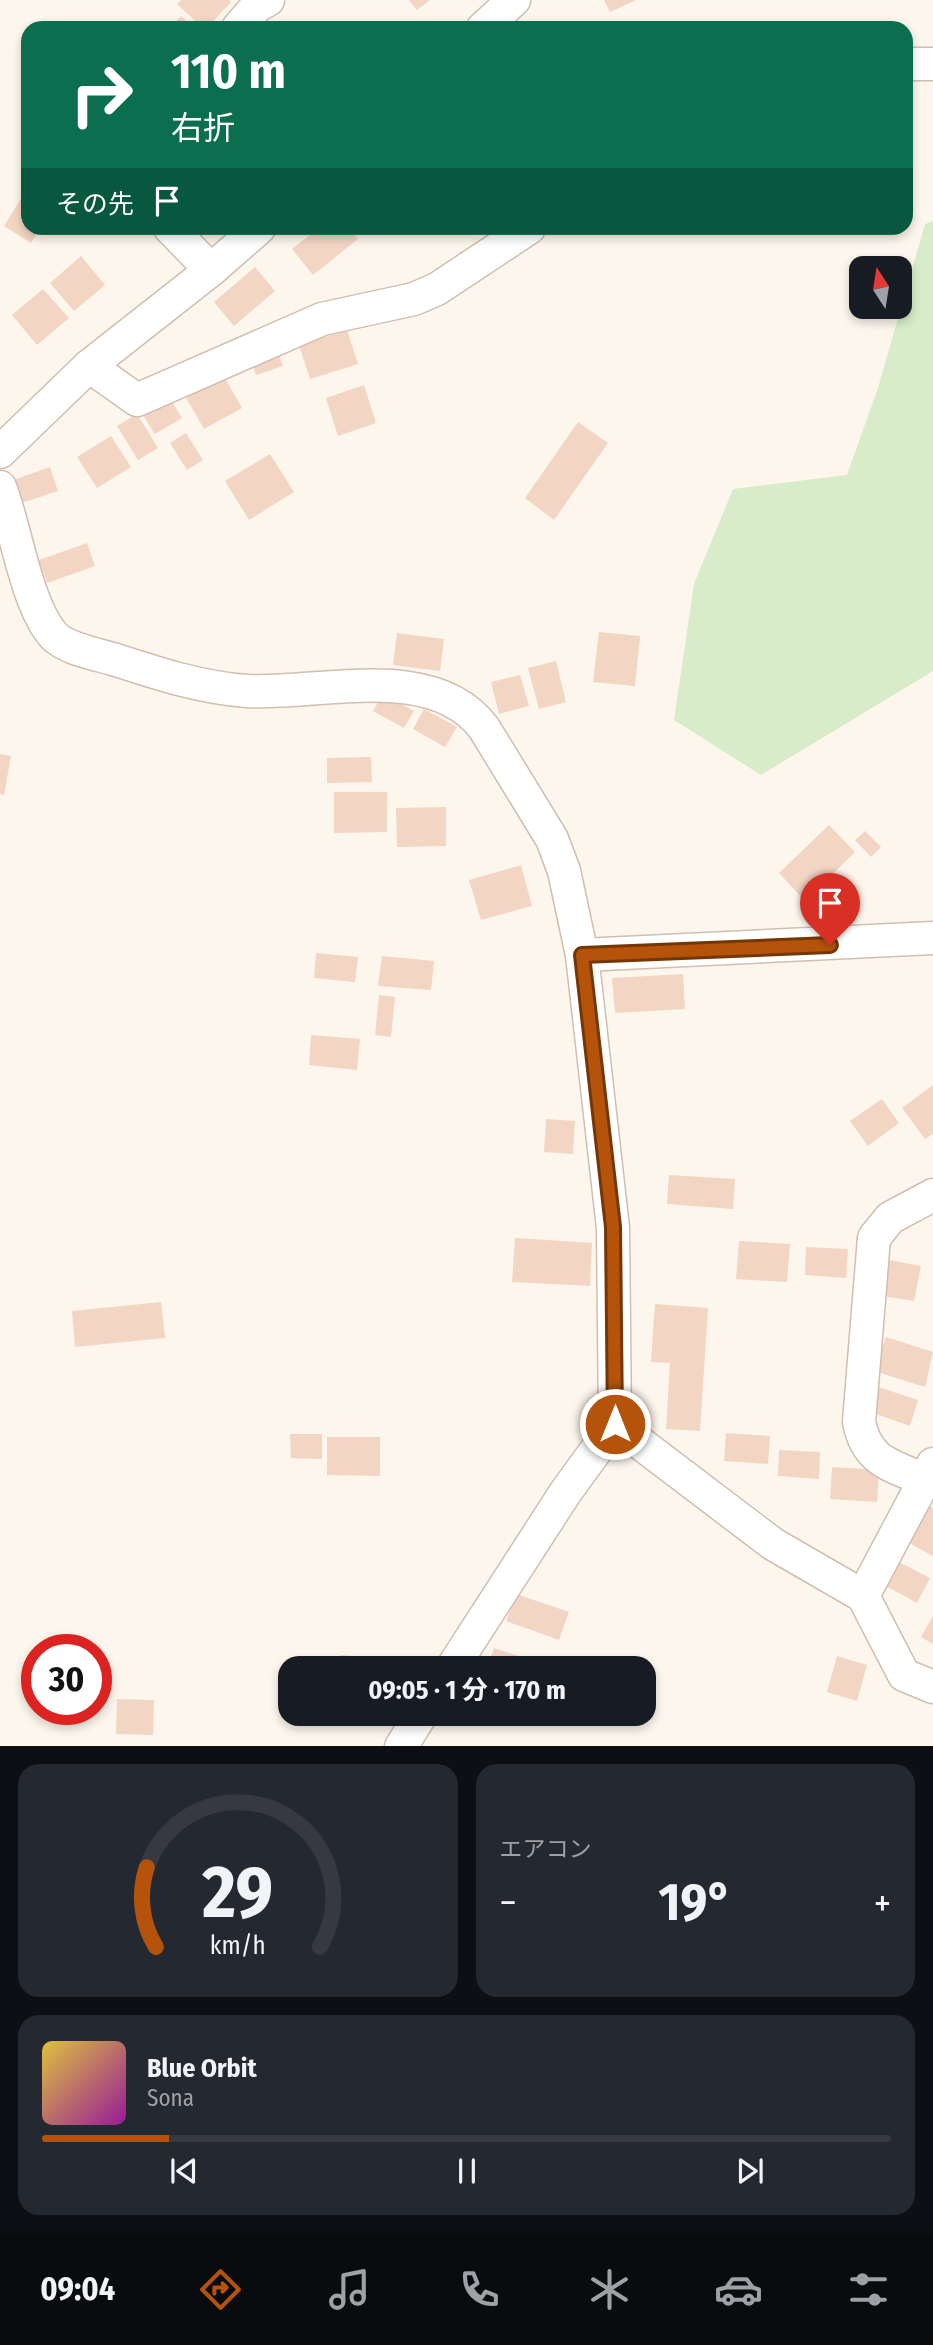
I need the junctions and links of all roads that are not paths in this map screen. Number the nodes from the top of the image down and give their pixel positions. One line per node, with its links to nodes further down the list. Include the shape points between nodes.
1 (268, 0): 3 (street)
2 (514, 0): 4 (street)
3 (244, 21)
4 (490, 21)
5 (913, 64): 6 (street)
6 (933, 64)
7 (177, 235): 10 (street)
8 (251, 235): 10 (street)
9 (518, 235): 11 (street, via 414,299 322,319 137,400)
10 (211, 270): 11 (street)
11 (89, 366): 12 (street)
12 (0, 452)
13 (0, 487): 15 (street, via 40,615 65,643 139,668 218,687 275,691 329,685 385,687 439,695 472,712 552,839 564,871)
14 (933, 939): 15 (street)
15 (582, 955): 17 (street, via 614,1236)
16 (933, 1195): 18 (street, via 890,1218 874,1238 859,1422 869,1451 880,1460)
17 (615, 1424): 19 (street, via 773,1544); 20 (street)
18 (929, 1472): 19 (street)
19 (863, 1596): 21 (street, via 904,1675)
20 (460, 1656)
21 (933, 1688)
22 (414, 1726): 23 (street)
23 (401, 1746)

